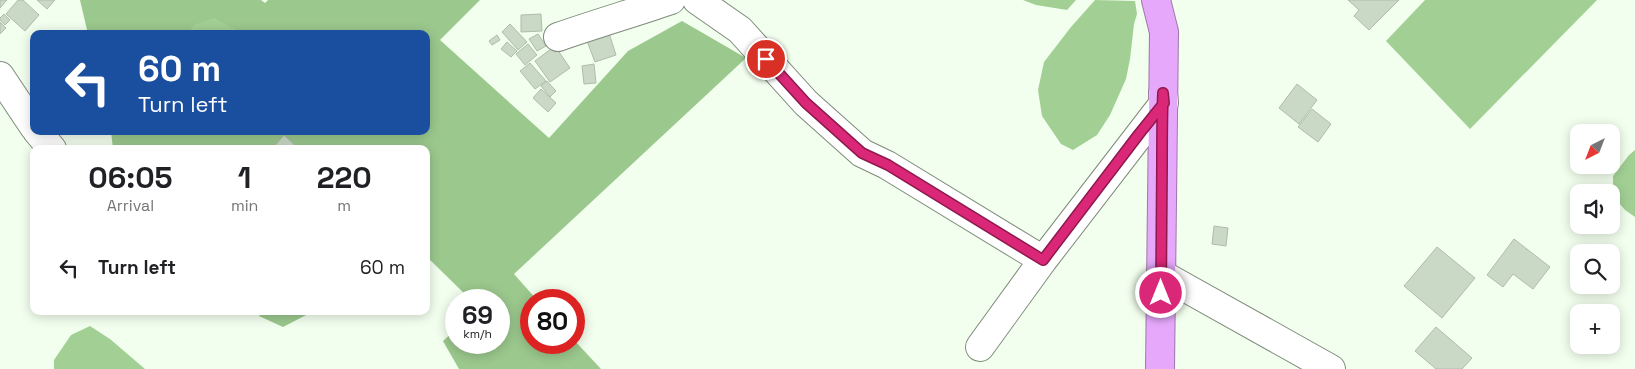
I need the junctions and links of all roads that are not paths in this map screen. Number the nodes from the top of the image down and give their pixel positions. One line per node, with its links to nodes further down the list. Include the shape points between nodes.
1 (671, 0): 4 (street)
2 (697, 0): 10 (street, via 740,30 806,103 862,153 888,165)
3 (1156, 0): 6 (highway, via 1164,32)
4 (558, 38)
5 (0, 76): 7 (street)
6 (1163, 93): 10 (street, via 1164,103); 11 (highway)
7 (30, 121)
8 (41, 135): 9 (street)
9 (49, 145)
10 (1043, 260): 12 (street)
11 (1161, 274): 13 (highway); 14 (street)
12 (980, 347)
13 (1160, 369)
14 (1331, 369)

